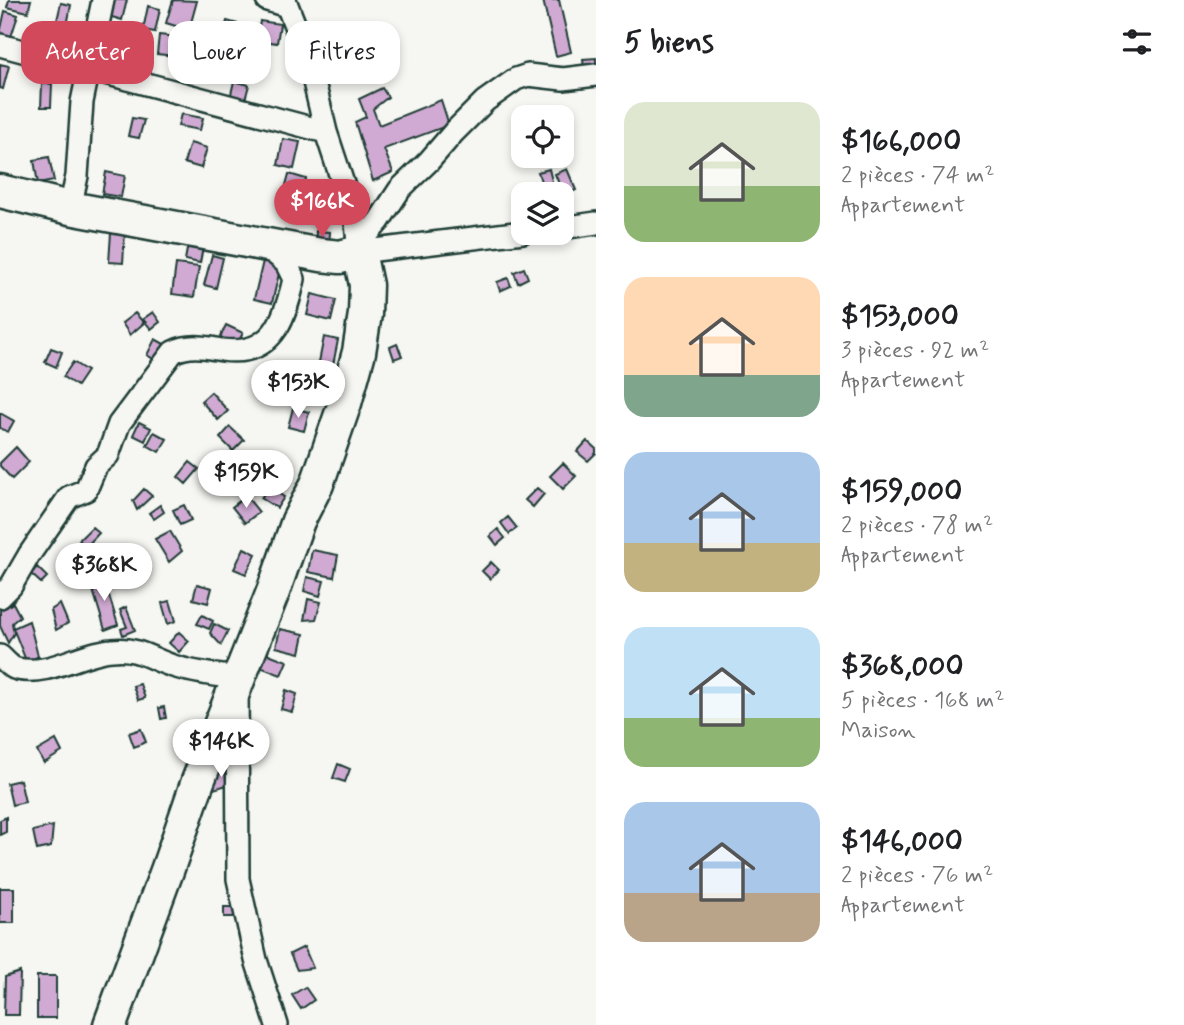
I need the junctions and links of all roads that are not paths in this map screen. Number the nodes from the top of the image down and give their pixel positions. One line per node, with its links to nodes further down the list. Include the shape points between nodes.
1 (103, 0): 3 (street)
2 (280, 2): 9 (street, via 309,61)
3 (98, 21)
4 (0, 44): 5 (street)
5 (21, 50)
6 (596, 75): 16 (street, via 563,79 528,75 508,84 466,119 400,189)
7 (85, 84): 11 (street)
8 (145, 84): 9 (street)
9 (326, 132): 16 (street, via 356,223)
10 (0, 191): 11 (street)
11 (70, 208): 15 (street)
12 (596, 223): 13 (street)
13 (574, 226)
14 (511, 232): 16 (street)
15 (265, 245): 16 (street, via 340,257); 17 (street, via 286,263 294,279 277,326 260,346 250,350 196,346 173,352 119,425 86,490 69,497)
16 (358, 248): 19 (street, via 366,285 365,314 345,403 317,484)
17 (0, 597)
18 (0, 656): 19 (street, via 15,669 41,669 96,652 138,650 194,672)
19 (237, 678): 20 (street); 21 (street, via 238,879 256,960)
20 (110, 1025)
21 (277, 1025)

